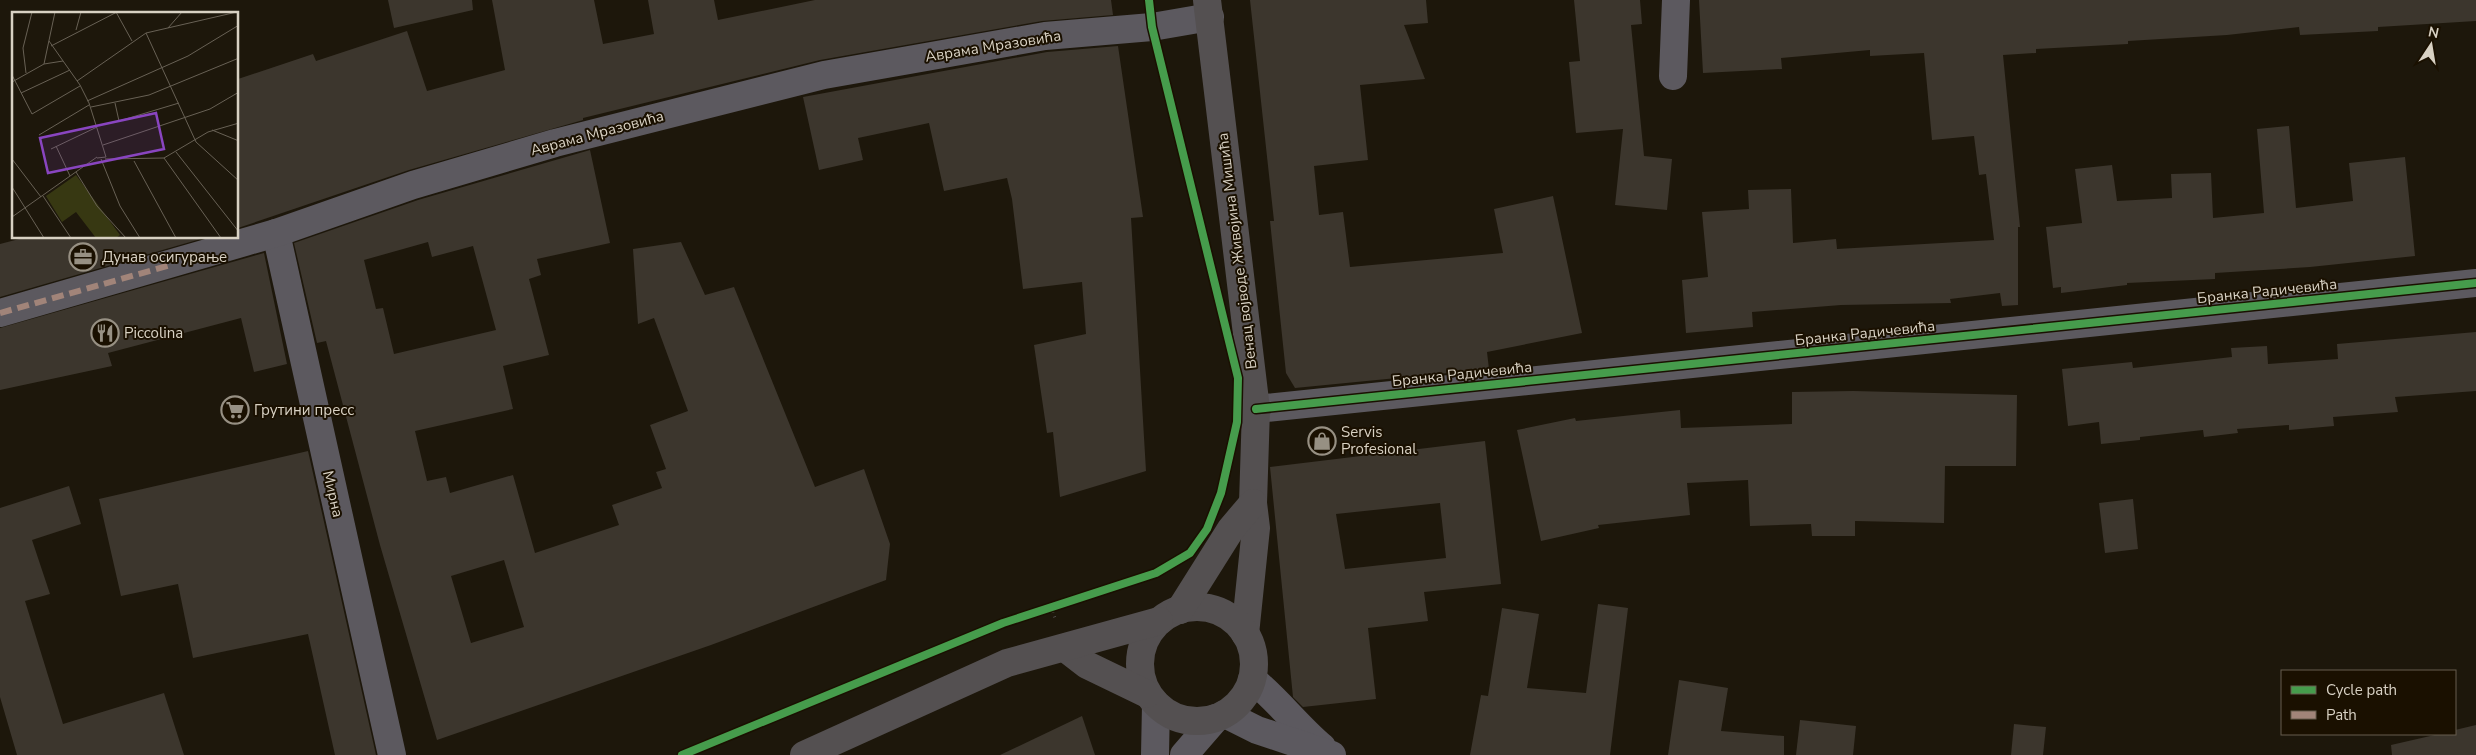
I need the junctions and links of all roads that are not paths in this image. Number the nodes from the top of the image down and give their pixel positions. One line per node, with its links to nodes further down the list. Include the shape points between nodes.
1 (1676, 0): 3 (street)
2 (1208, 8): 4 (street, Аврама Мразовића, via 1152,27 1045,36 824,75 555,143 413,185); 7 (main road, Венац војводе Живојина Мишића)
3 (1674, 76)
4 (276, 233): 6 (street, Аврама Мразовића); 15 (street, Мирна)
5 (2476, 283): 7 (street, Бранка Радичевића)
6 (0, 313)
7 (1256, 409): 8 (main road, Венац војводе Живојина Мишића)
8 (1253, 503): 9 (main road); 10 (main road, Венац војводе Живојина Мишића, via 1256,528)
9 (1169, 616): 10 (main road, via 1208,608 1236,622); 11 (main road); 13 (main road, via 1147,636 1140,654 1139,668)
10 (1245, 634): 12 (main road, via 1252,648)
11 (1065, 648): 13 (main road, via 1087,665); 16 (main road, via 1043,651 1007,663)
12 (1252, 679): 14 (main road, via 1237,705); 19 (street)
13 (1151, 699): 14 (main road, via 1169,714 1184,720 1200,722); 17 (street)
14 (1220, 716): 18 (street); 19 (street)
15 (392, 755)
16 (804, 755)
17 (1155, 755)
18 (1184, 755)
19 (1331, 755)

